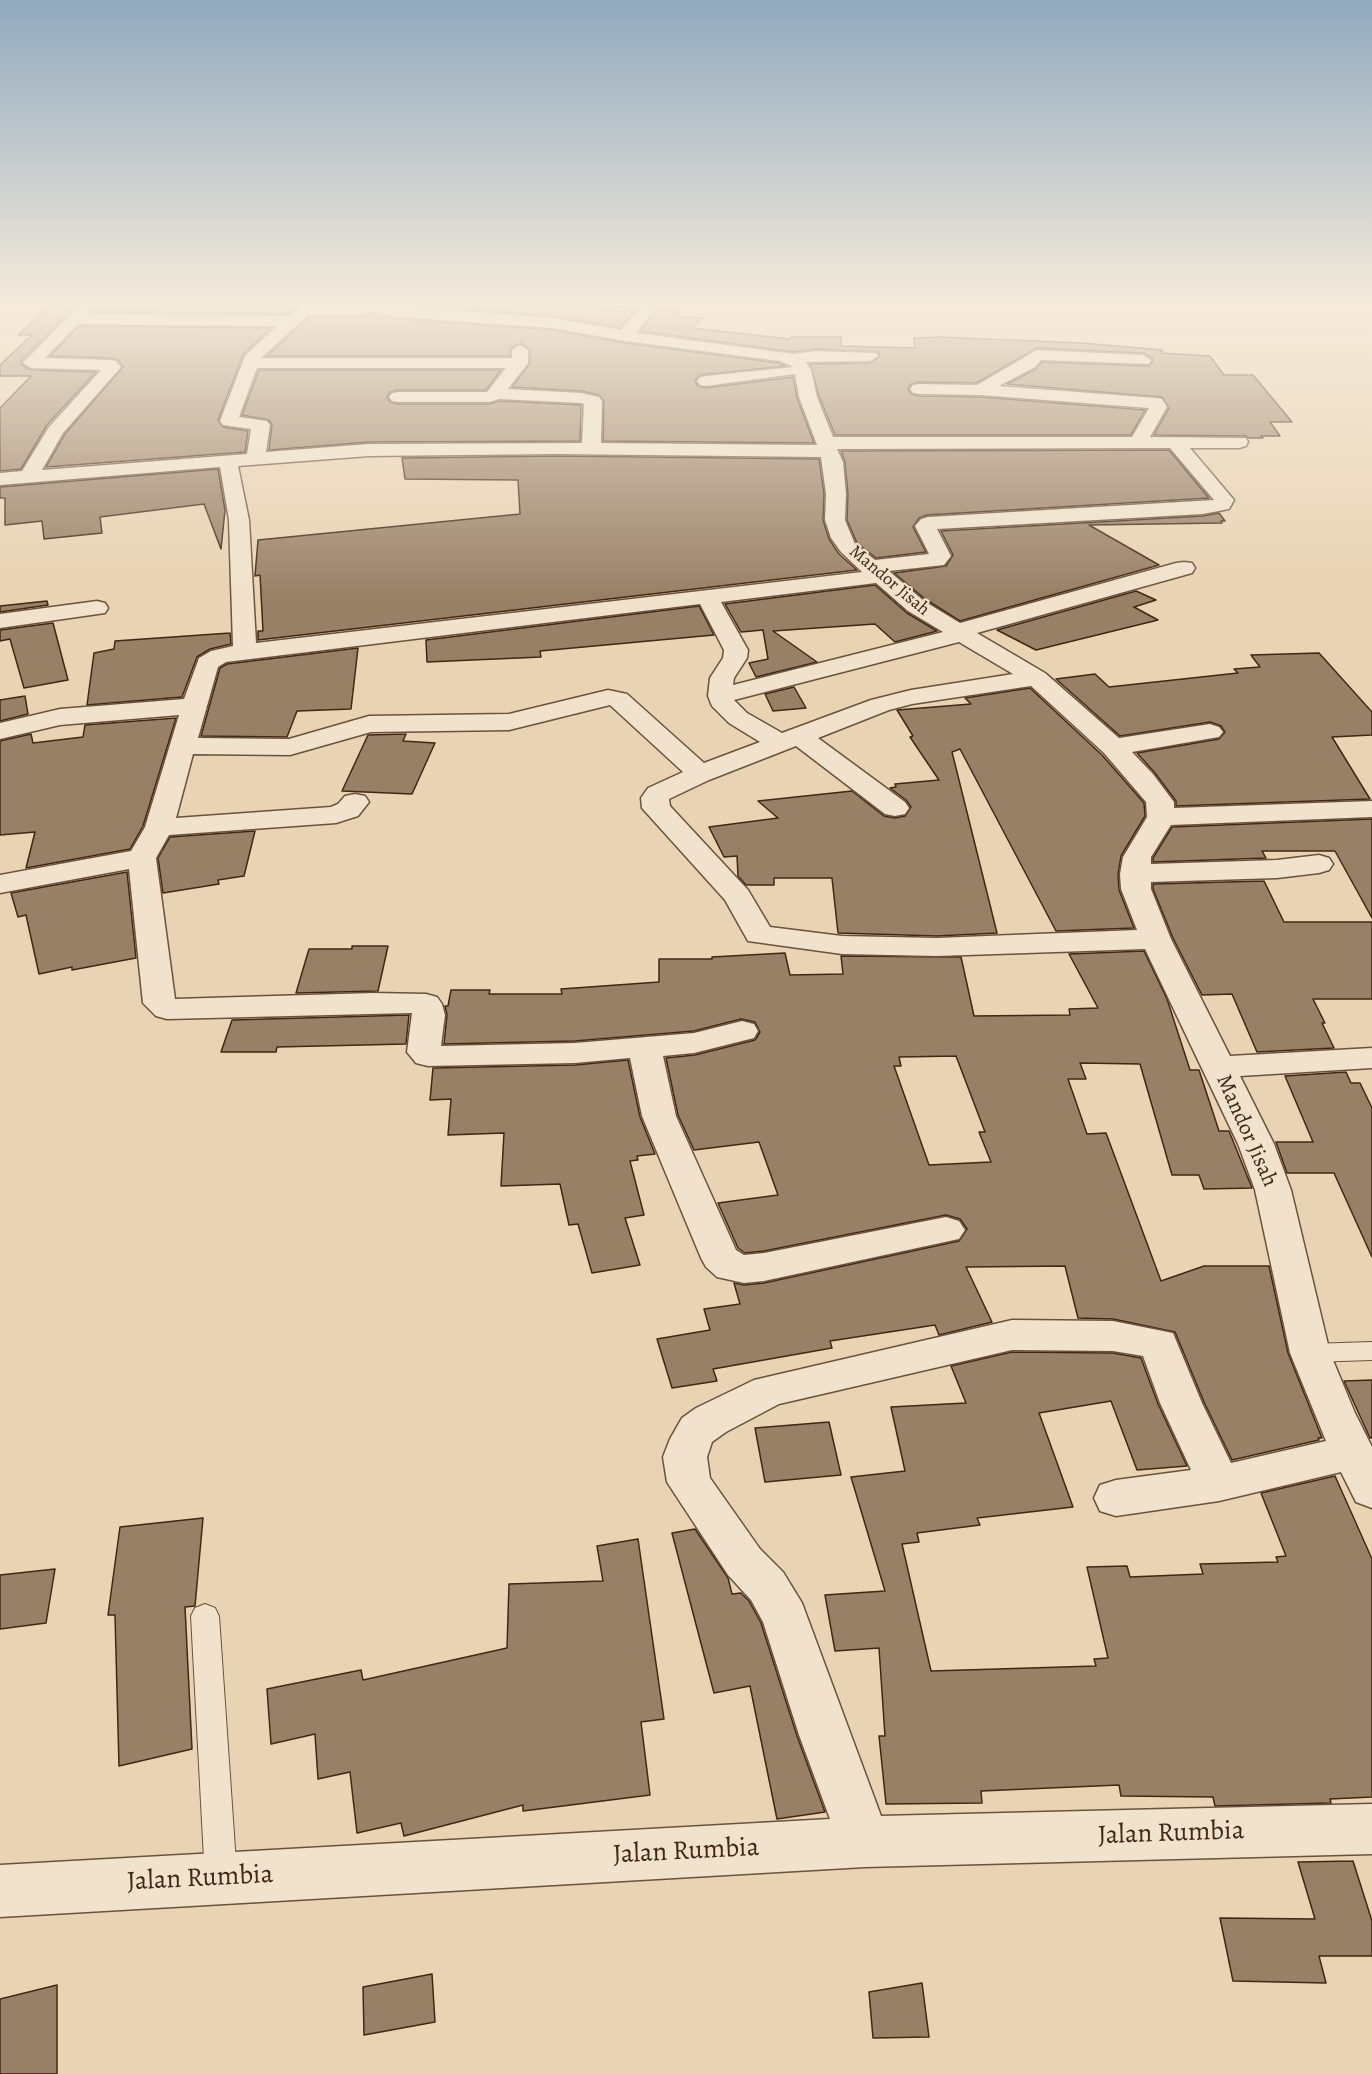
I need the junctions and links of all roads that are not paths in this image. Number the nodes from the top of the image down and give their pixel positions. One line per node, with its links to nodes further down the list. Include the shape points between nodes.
1 (81, 402): 13 (street, via 55,431)
2 (237, 402): 11 (street, via 230,421 261,425)
3 (594, 402): 10 (street)
4 (810, 402): 9 (street, Mandor Jisah)
5 (1137, 402): 6 (street, via 1157,404 1158,408)
6 (1142, 434): 7 (street); 9 (street)
7 (1175, 442): 8 (street); 16 (street, via 1224,500 1222,505 928,523 925,526 940,556 936,560)
8 (1239, 442)
9 (827, 447): 10 (street); 16 (street, Mandor Jisah, via 835,477 838,530 848,548)
10 (591, 449): 11 (street, via 381,450)
11 (256, 459): 12 (street)
12 (228, 462): 13 (street); 21 (street, via 239,520)
13 (28, 477): 14 (street)
14 (0, 479)
15 (1184, 568): 20 (street)
16 (875, 571): 17 (street); 20 (street, Mandor Jisah, via 916,606)
17 (707, 596): 21 (street); 23 (street, via 736,650 722,678)
18 (97, 608): 19 (street)
19 (0, 621)
20 (959, 633): 22 (street, Mandor Jisah); 23 (street)
21 (245, 651): 24 (street, via 219,656 207,663)
22 (1036, 678): 27 (street, via 895,700); 29 (street, Mandor Jisah)
23 (720, 696): 27 (street, via 724,706 738,718)
24 (194, 706): 25 (street, via 60,717); 28 (street)
25 (0, 731)
26 (1210, 732): 29 (street)
27 (790, 739): 30 (street); 32 (street)
28 (183, 746): 30 (street, via 290,747 369,724 509,722 608,697 618,699); 35 (street)
29 (1113, 747): 34 (street, Mandor Jisah, via 1160,802)
30 (700, 774): 40 (street, via 658,794 656,808 738,896 759,934 842,945 937,947)
31 (355, 802): 35 (street, via 336,815)
32 (895, 808)
33 (1372, 809): 34 (street)
34 (1161, 817): 38 (street, Mandor Jisah, via 1137,857)
35 (159, 827): 36 (street)
36 (142, 858): 39 (street); 42 (street, via 159,1003 167,1009 426,1004 429,1015 424,1052 428,1056)
37 (1319, 864): 38 (street)
38 (1135, 874): 40 (street, Mandor Jisah, via 1136,889)
39 (0, 884)
40 (1156, 939): 44 (street, Mandor Jisah)
41 (742, 1031): 42 (street, via 694,1043)
42 (645, 1048): 45 (street, via 658,1116 720,1258 731,1267 764,1267)
43 (1372, 1058): 44 (street)
44 (1218, 1067): 47 (street, Mandor Jisah, via 1256,1144 1273,1190)
45 (946, 1230)
46 (1372, 1351): 47 (lane)
47 (1310, 1353): 48 (street, Mandor Jisah)
48 (1353, 1452): 49 (street); 50 (street, Mandor Jisah)
49 (1219, 1483): 51 (street); 54 (street, via 1181,1403 1159,1344 1113,1336 1012,1335 957,1347 769,1391 697,1430 685,1457 689,1482 786,1617 824,1735)
50 (1372, 1490)
51 (1116, 1498)
52 (205, 1616): 55 (lane)
53 (1372, 1828): 54 (street, Jalan Rumbia)
54 (865, 1842): 55 (street, Jalan Rumbia)
55 (221, 1878): 56 (street, Jalan Rumbia)
56 (0, 1891)

